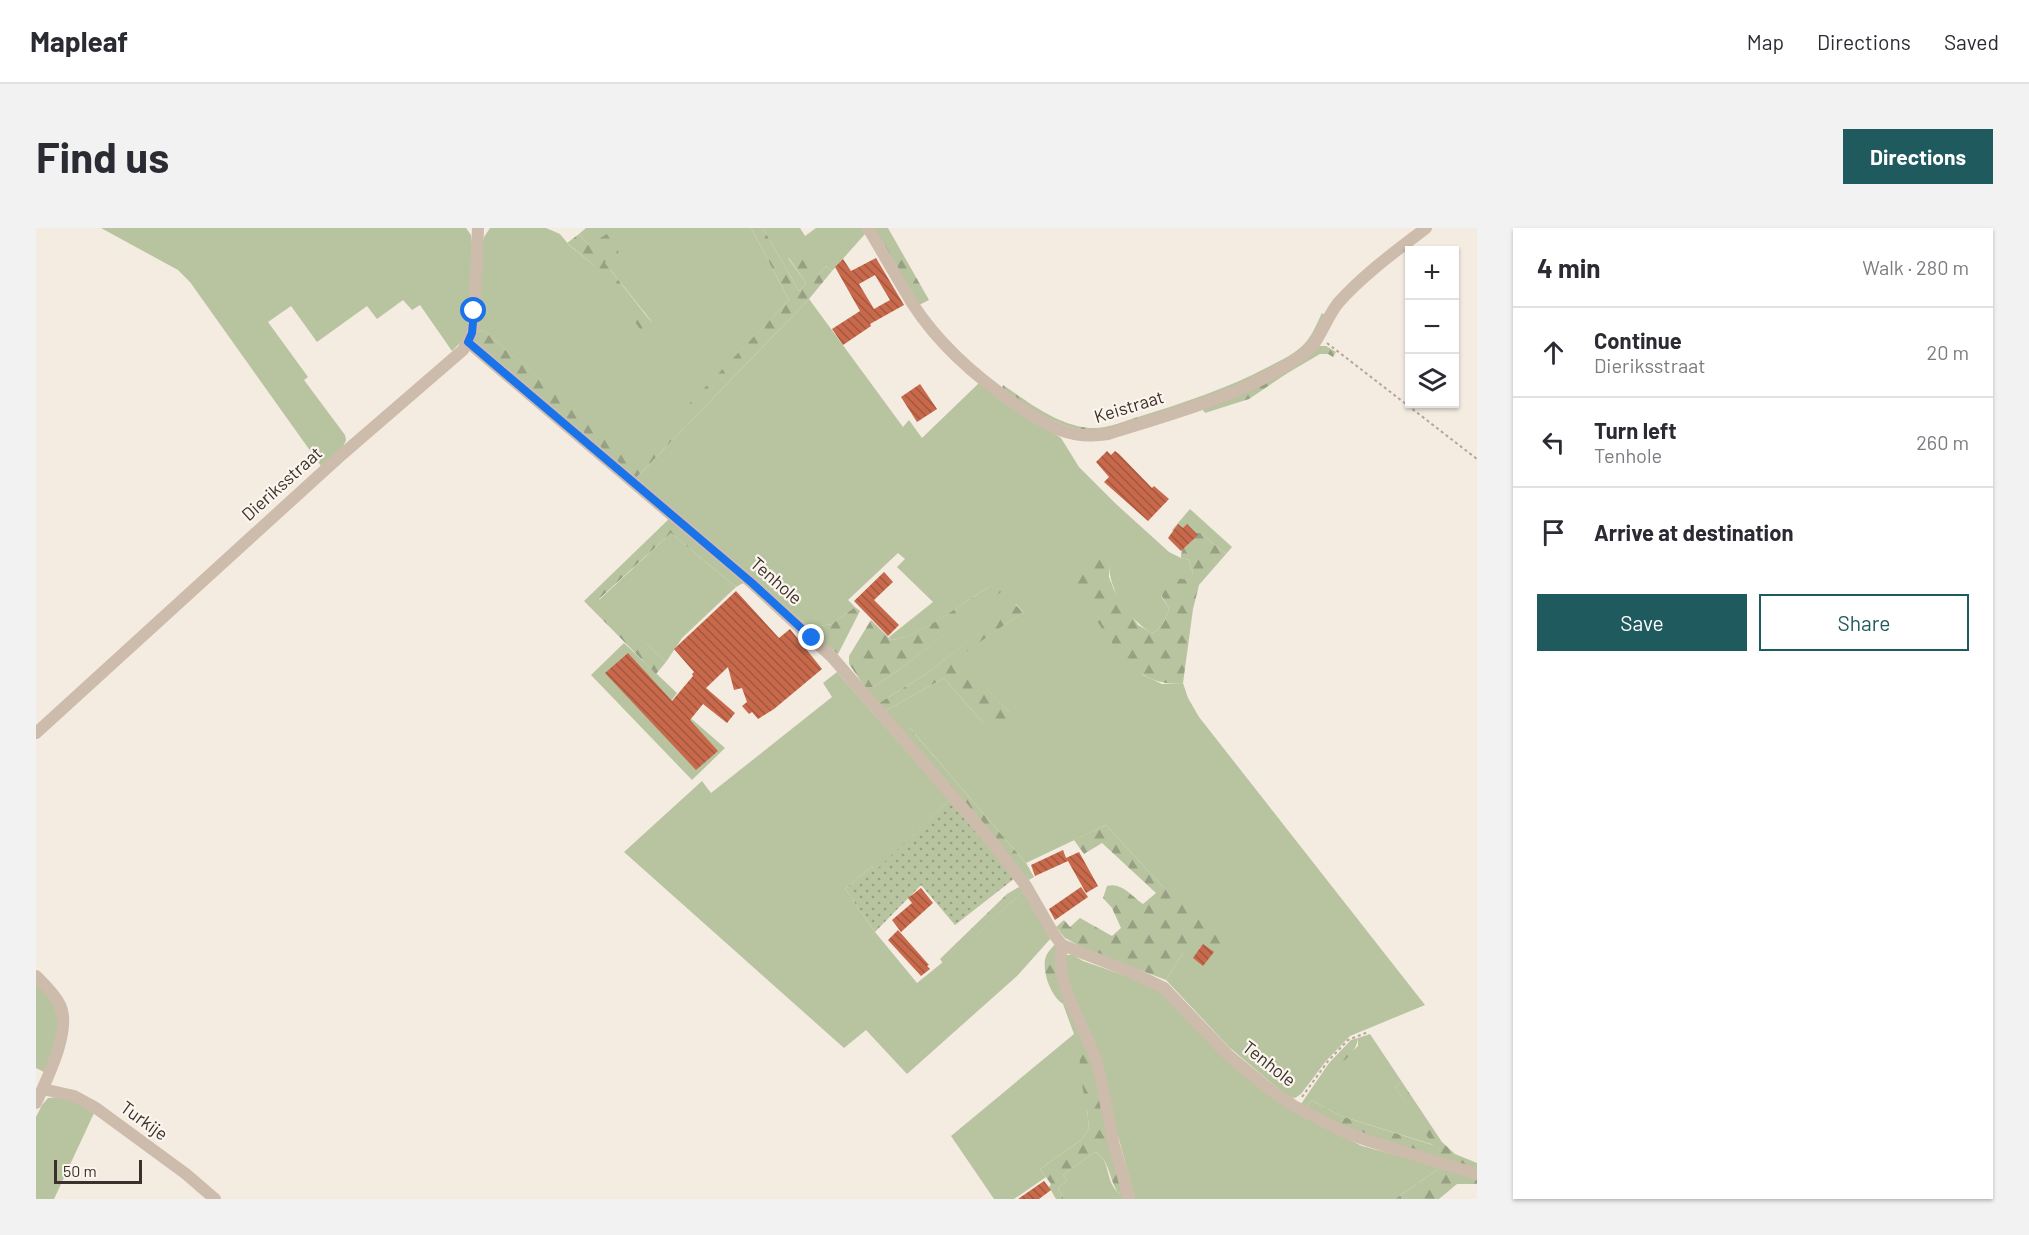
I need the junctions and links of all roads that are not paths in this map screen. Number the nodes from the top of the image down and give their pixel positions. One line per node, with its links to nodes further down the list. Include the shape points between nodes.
1 (868, 228): 2 (street, Keistraat, via 913,304 964,365 1039,420 1065,433 1091,437 1235,391 1307,351 1340,301)
2 (1426, 228)
3 (475, 230): 4 (street, via 474,320)
4 (468, 342): 5 (street, Dieriksstraat); 6 (street, Tenhole, via 772,600 832,657 995,846 1026,886)
5 (36, 733)
6 (1062, 945): 10 (street, Tenhole, via 1164,988 1229,1056 1294,1106 1342,1131); 12 (street, via 1062,978 1098,1066)
7 (36, 976): 8 (street, via 57,1000 63,1016 61,1037)
8 (43, 1089): 9 (street); 11 (street, Turkije, via 74,1096 96,1108 186,1173)
9 (36, 1102)
10 (1477, 1174)
11 (215, 1199)
12 (1129, 1199)

